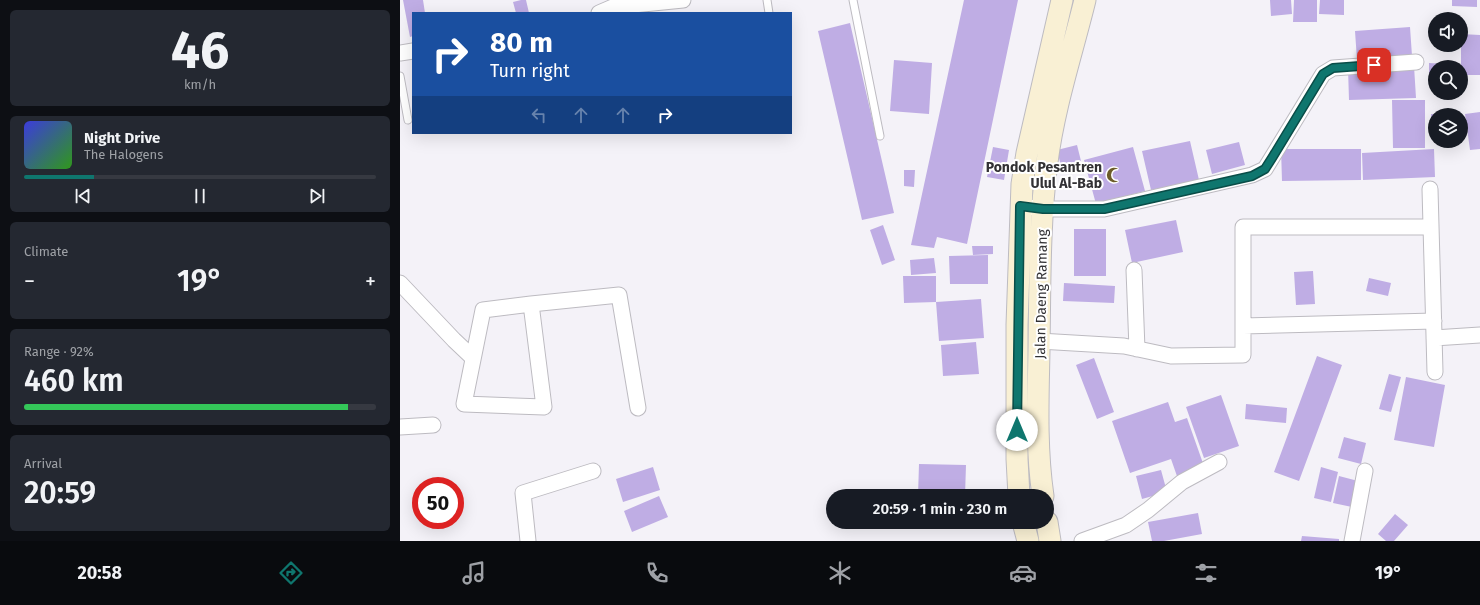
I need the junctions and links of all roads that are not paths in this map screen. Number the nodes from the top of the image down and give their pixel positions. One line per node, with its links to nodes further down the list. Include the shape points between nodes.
1 (683, 0): 6 (street)
2 (767, 0): 8 (lane)
3 (853, 0): 14 (lane)
4 (1062, 0): 16 (main road, Jalan Daeng Ramang, via 1027,153)
5 (1085, 0): 17 (main road, Jalan Daeng Ramang, via 1061,95 1048,160)
6 (613, 4): 7 (street)
7 (601, 12)
8 (769, 12)
9 (412, 51): 10 (street)
10 (400, 53)
11 (1416, 62): 17 (street, via 1333,68 1323,74 1265,169 1252,176 1104,209)
12 (400, 76): 13 (lane)
13 (408, 120)
14 (880, 136)
15 (1430, 190): 18 (street)
16 (1020, 206): 17 (street); 36 (main road, Jalan Daeng Ramang)
17 (1043, 209): 26 (main road, Jalan Daeng Ramang)
18 (1431, 227): 22 (street); 23 (street, via 1243,227)
19 (1134, 270): 27 (street)
20 (400, 284): 28 (street)
21 (531, 304): 28 (street, via 483,310); 28 (street, via 544,407 464,404); 30 (street, via 619,295)
22 (1434, 321): 23 (street); 25 (street)
23 (1244, 326): 27 (street, via 1243,355 1171,356)
24 (1480, 335): 25 (street)
25 (1434, 338): 29 (street)
26 (1040, 341): 27 (street); 37 (main road, Jalan Daeng Ramang, via 1038,459)
27 (1136, 349)
28 (473, 358)
29 (1435, 372)
30 (638, 408)
31 (433, 425): 32 (street)
32 (400, 427)
33 (1219, 462): 43 (street, via 1178,485 1126,525)
34 (594, 471): 40 (street, via 523,493)
35 (1365, 471): 44 (street)
36 (1019, 489)
37 (1042, 489)
38 (1025, 529): 41 (main road)
39 (1048, 529): 42 (main road)
40 (528, 541)
41 (1028, 541)
42 (1050, 541)
43 (1082, 541)
44 (1352, 541)

